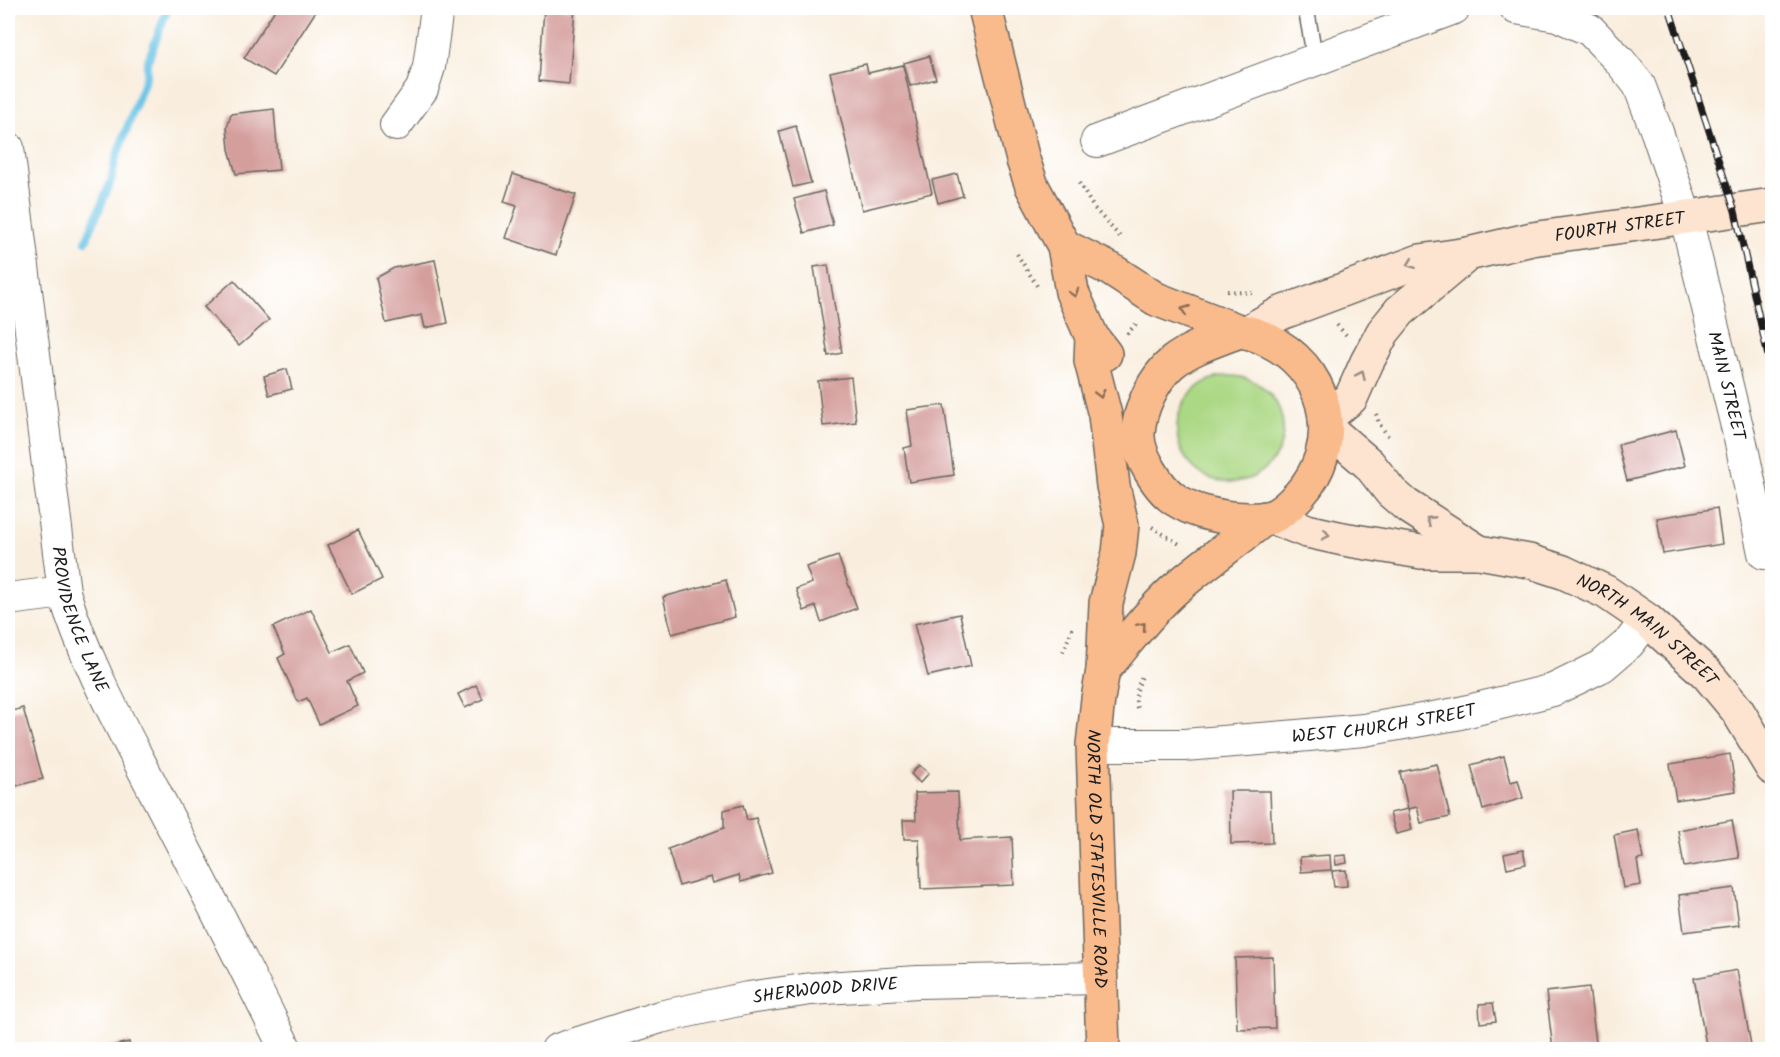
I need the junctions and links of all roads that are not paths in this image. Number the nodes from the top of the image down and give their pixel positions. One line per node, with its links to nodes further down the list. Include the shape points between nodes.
1 (437, 8): 7 (street, via 422,89)
2 (985, 8): 12 (main road, NORTH OLD STATESVILLE ROAD, via 1023,160 1032,186)
3 (1306, 8): 6 (lane)
4 (1454, 8): 6 (street)
5 (1516, 8): 11 (street, MAIN STREET, via 1557,15 1590,30 1619,60 1639,85)
6 (1316, 59): 8 (street)
7 (396, 125)
8 (1097, 141)
9 (8, 148): 22 (street, PROVIDENCE LANE)
10 (1773, 205): 11 (street, FOURTH STREET)
11 (1686, 218): 13 (street, FOURTH STREET, via 1532,239); 21 (street, MAIN STREET)
12 (1064, 246): 14 (main road, one-way to 12, via 1153,297); 15 (main road, NORTH OLD STATESVILLE ROAD, one-way to 15, via 1072,292)
13 (1468, 254): 14 (street, FOURTH STREET, one-way to 14, via 1420,261 1281,313); 16 (street, FOURTH STREET, one-way to 13, via 1352,398 1383,332 1400,311)
14 (1243, 332): 16 (main road, via 1264,337 1304,366 1316,384); 17 (main road, via 1185,354 1159,377 1148,396)
15 (1098, 344): 17 (main road, NORTH OLD STATESVILLE ROAD, via 1115,366); 19 (main road, NORTH OLD STATESVILLE ROAD, one-way to 19, via 1091,361 1105,415 1113,486)
16 (1326, 423): 18 (main road, via 1323,456 1317,471 1291,504); 20 (street, NORTH MAIN STREET, one-way to 16, via 1391,492 1369,464)
17 (1140, 444): 18 (main road, via 1159,484 1186,506 1237,519); 19 (main road, NORTH OLD STATESVILLE ROAD, via 1135,508)
18 (1268, 518): 20 (street, NORTH MAIN STREET, one-way to 20, via 1307,531 1421,552); 25 (main road, one-way to 18, via 1172,592)
19 (1124, 523): 25 (main road, NORTH OLD STATESVILLE ROAD, via 1106,603)
20 (1479, 552): 24 (street, NORTH MAIN STREET, via 1563,572 1606,592)
21 (1764, 553)
22 (64, 592): 23 (street); 29 (street, PROVIDENCE LANE, via 94,673)
23 (8, 598)
24 (1647, 620): 26 (street, WEST CHURCH STREET, via 1629,643 1602,666 1552,690 1456,714 1364,730 1286,737 1184,745); 27 (street, NORTH MAIN STREET, via 1707,674 1737,710)
25 (1103, 670): 26 (main road, NORTH OLD STATESVILLE ROAD)
26 (1093, 745): 28 (main road, NORTH OLD STATESVILLE ROAD)
27 (1773, 768)
28 (1100, 978): 30 (street, SHERWOOD DRIVE, via 811,989 660,1017); 31 (main road, NORTH OLD STATESVILLE ROAD)
29 (286, 1050)
30 (557, 1050)
31 (1103, 1050)

